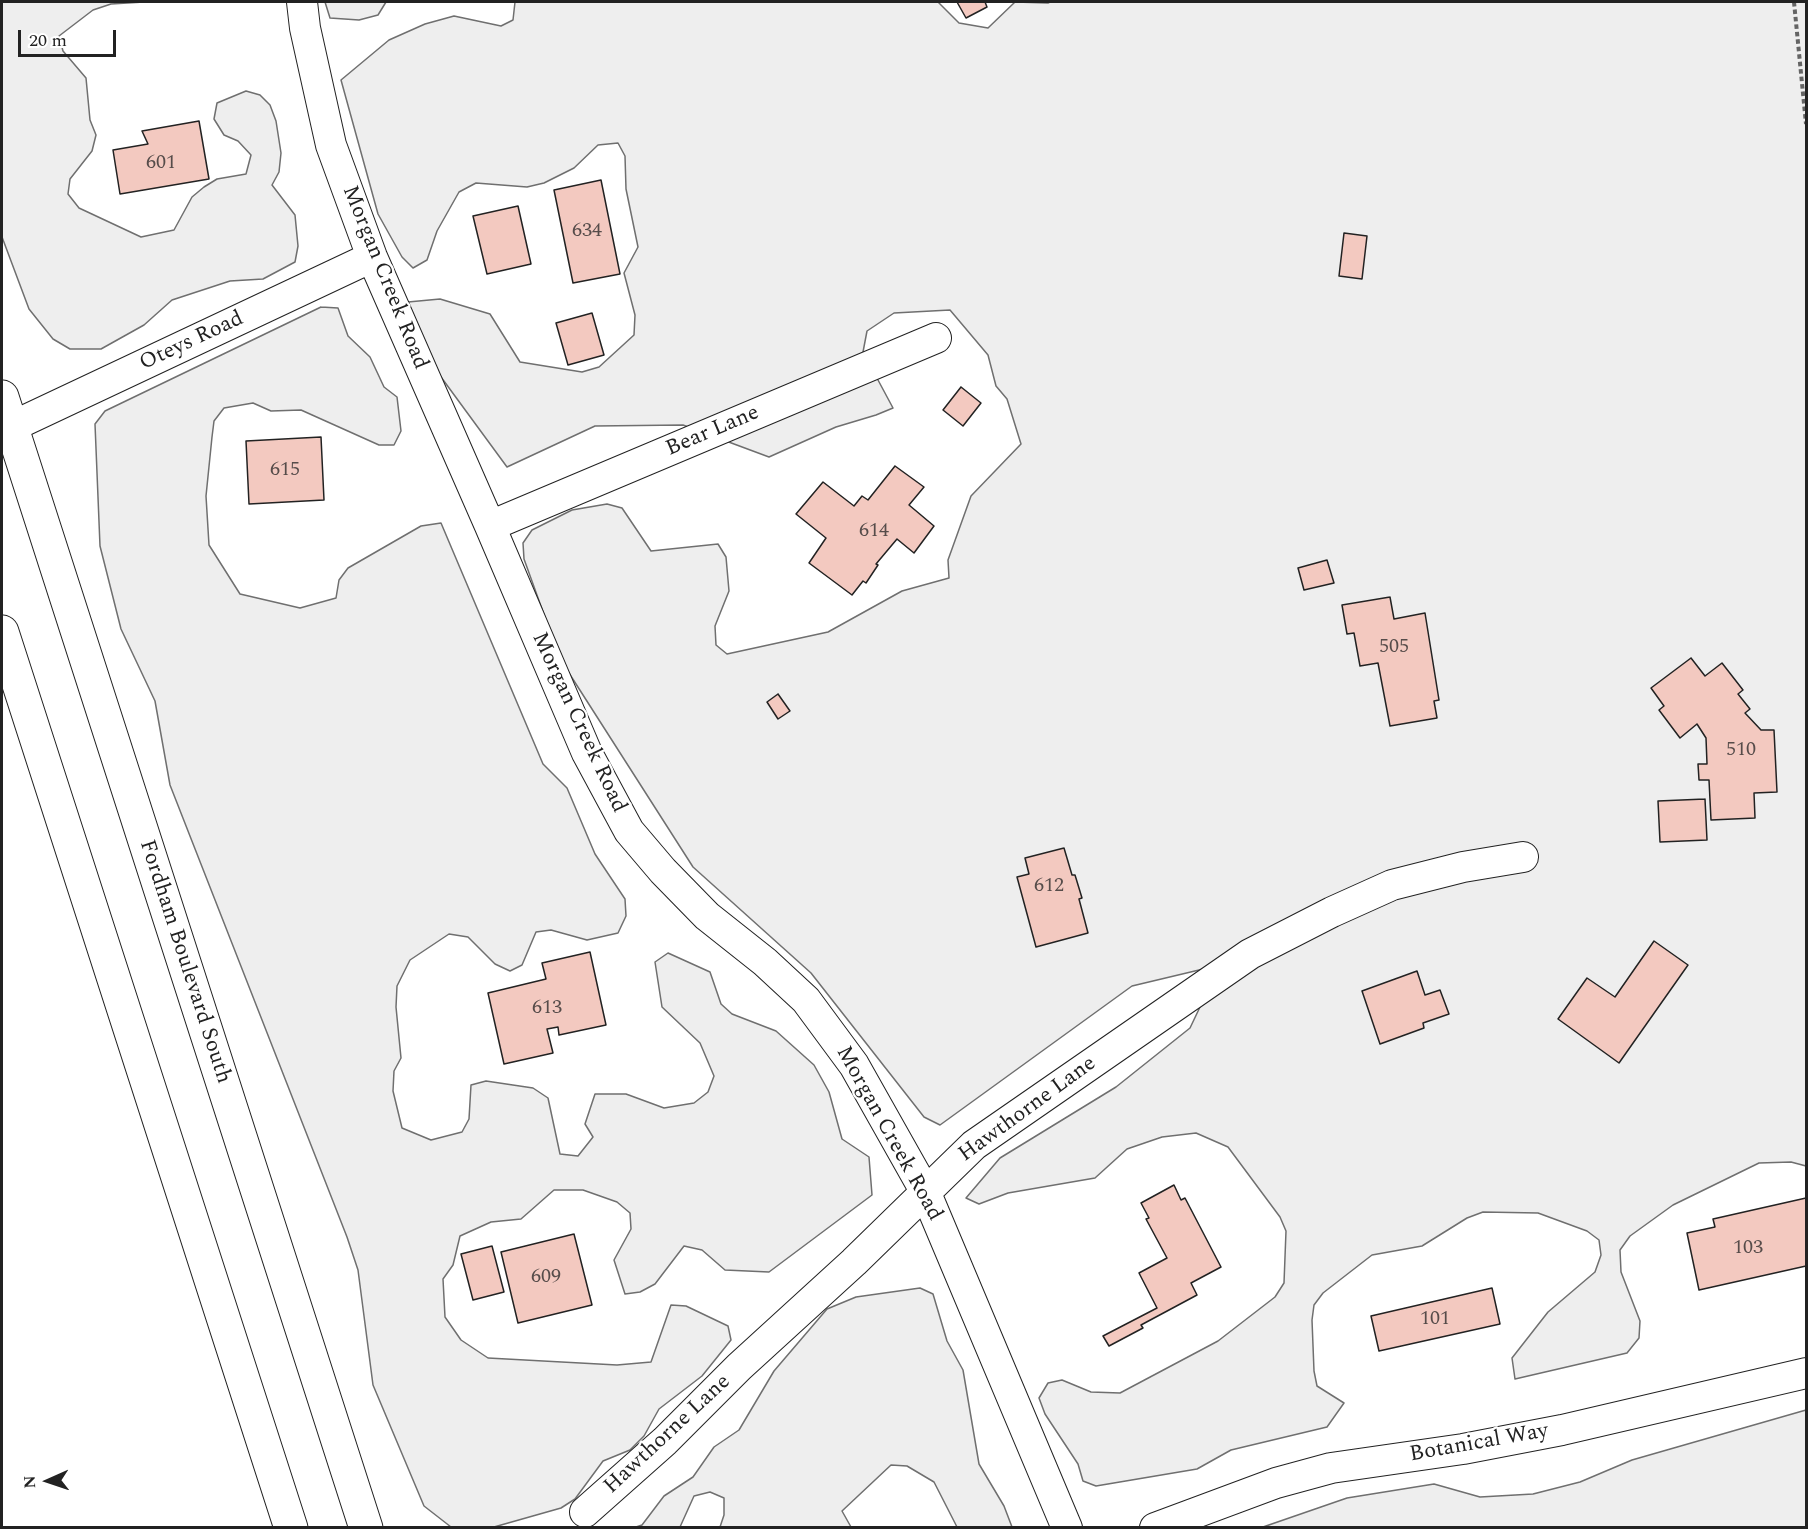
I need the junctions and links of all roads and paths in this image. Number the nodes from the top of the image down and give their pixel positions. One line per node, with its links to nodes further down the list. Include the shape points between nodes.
1 (302, 2): 4 (street, Morgan Creek Road, via 332,145)
2 (1794, 2): 3 (path)
3 (1806, 124)
4 (372, 257): 6 (street, Oteys Road); 7 (street, Morgan Creek Road)
5 (936, 338): 7 (street, Bear Lane)
6 (6, 412): 14 (highway, Fordham Boulevard South)
7 (490, 526): 10 (street, Morgan Creek Road, via 587,753 629,831 707,916 806,1000 854,1065)
8 (2, 632): 13 (highway)
9 (1523, 857): 10 (street, Hawthorne Lane, via 1392,885 1250,954 974,1145)
10 (925, 1191): 12 (street, Hawthorne Lane, via 665,1441); 15 (street, Morgan Creek Road)
11 (1806, 1373): 16 (street, Botanical Way, via 1562,1430 1332,1468 1276,1483)
12 (585, 1512)
13 (291, 1527)
14 (366, 1527)
15 (1067, 1527)
16 (1155, 1527)

